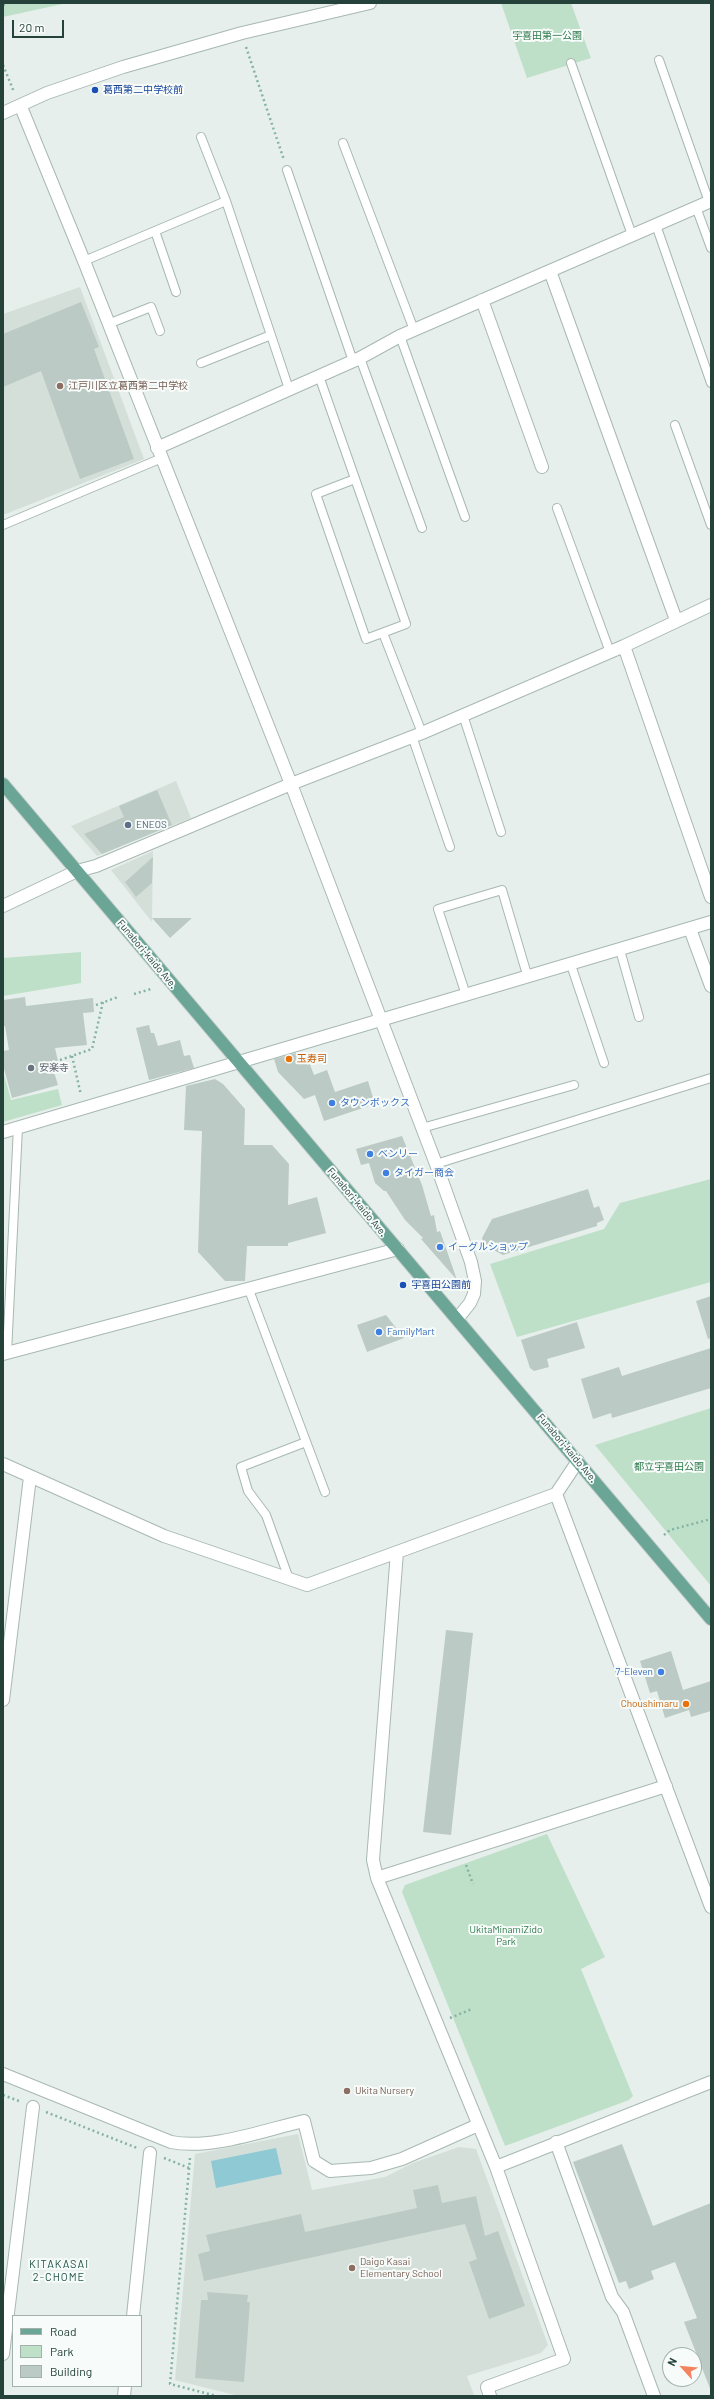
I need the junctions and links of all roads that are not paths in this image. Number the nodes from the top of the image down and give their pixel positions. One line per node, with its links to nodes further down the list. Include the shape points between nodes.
1 (370, 3): 4 (street, via 242,34 123,67 47,94)
2 (659, 60): 10 (lane)
3 (571, 63): 14 (lane)
4 (21, 107): 5 (street); 16 (street)
5 (3, 113)
6 (201, 137): 9 (lane)
7 (343, 143): 21 (lane)
8 (287, 170): 25 (lane)
9 (226, 201): 13 (lane); 23 (lane)
10 (710, 201): 11 (street)
11 (696, 207): 12 (street); 15 (lane)
12 (656, 225): 14 (street); 28 (lane)
13 (155, 231): 16 (lane); 18 (lane)
14 (632, 235): 17 (street)
15 (711, 248)
16 (84, 261): 20 (street)
17 (550, 271): 19 (street); 40 (street)
18 (176, 292)
19 (482, 300): 21 (street); 32 (street)
20 (108, 324): 22 (lane, via 151,307); 31 (street)
21 (414, 330): 24 (street)
22 (160, 331)
23 (271, 335): 26 (lane); 29 (lane)
24 (400, 336): 25 (street); 35 (lane)
25 (356, 359): 27 (street); 38 (lane)
26 (201, 363)
27 (319, 376): 29 (street); 33 (lane)
28 (711, 383)
29 (289, 389): 31 (street)
30 (675, 425): 37 (lane)
31 (160, 453): 36 (lane); 47 (street)
32 (542, 467)
33 (355, 479): 41 (lane, via 406,624); 41 (lane, via 316,494 366,639)
34 (557, 508): 43 (lane)
35 (465, 517)
36 (3, 525)
37 (711, 525)
38 (422, 528)
39 (711, 605): 40 (street)
40 (676, 620): 42 (street)
41 (383, 633): 45 (lane)
42 (624, 646): 43 (street); 51 (street)
43 (610, 652): 44 (street)
44 (463, 715): 45 (street); 48 (lane)
45 (417, 735): 47 (street); 49 (lane)
46 (3, 784): 50 (main road, Funabori-kaido Ave.)
47 (290, 784): 50 (street, via 96,866); 61 (street)
48 (501, 832)
49 (450, 847)
50 (77, 871): 52 (street); 62 (main road, Funabori-kaido Ave.)
51 (711, 897)
52 (3, 906)
53 (711, 922): 54 (street)
54 (690, 929): 55 (street); 58 (street)
55 (620, 950): 56 (street); 60 (lane)
56 (571, 965): 57 (street); 63 (lane)
57 (528, 978): 59 (street); 59 (lane, via 502,890 438,909)
58 (711, 986)
59 (466, 995): 61 (street)
60 (639, 1017)
61 (380, 1020): 62 (street); 67 (street)
62 (239, 1063): 66 (street); 70 (main road, Funabori-kaido Ave.)
63 (604, 1063)
64 (711, 1078): 69 (lane)
65 (574, 1085): 67 (lane)
66 (18, 1127): 68 (street); 73 (lane)
67 (422, 1128): 69 (street)
68 (3, 1132)
69 (436, 1164): 72 (street, via 471,1262 475,1281 470,1303)
70 (398, 1250): 71 (street); 72 (main road, Funabori-kaido Ave.)
71 (249, 1290): 73 (street); 74 (lane)
72 (458, 1318): 75 (main road, Funabori-kaido Ave.)
73 (5, 1354)
74 (306, 1442): 78 (lane); 81 (lane, via 241,1467 248,1491 266,1515)
75 (578, 1461): 79 (street); 82 (main road, Funabori-kaido Ave.)
76 (3, 1464): 77 (street)
77 (30, 1477): 81 (street, via 164,1536); 83 (street)
78 (325, 1492)
79 (556, 1494): 80 (street); 84 (street)
80 (397, 1552): 81 (street, via 307,1585); 85 (street, via 373,1860)
81 (289, 1579)
82 (711, 1619)
83 (3, 1700)
84 (666, 1786): 85 (street); 86 (street)
85 (377, 1878): 90 (street)
86 (711, 1907)
87 (3, 2074): 90 (street, via 171,2142 186,2145 209,2143 304,2121 314,2160 330,2171 371,2168 402,2159)
88 (711, 2082): 91 (street)
89 (33, 2107): 95 (street)
90 (478, 2125): 93 (street)
91 (556, 2142): 93 (street); 97 (street, via 612,2297 623,2312)
92 (150, 2153): 94 (street)
93 (496, 2167): 96 (street, via 564,2359 487,2387)
94 (133, 2315)
95 (3, 2354)
96 (490, 2396)
97 (654, 2396)

